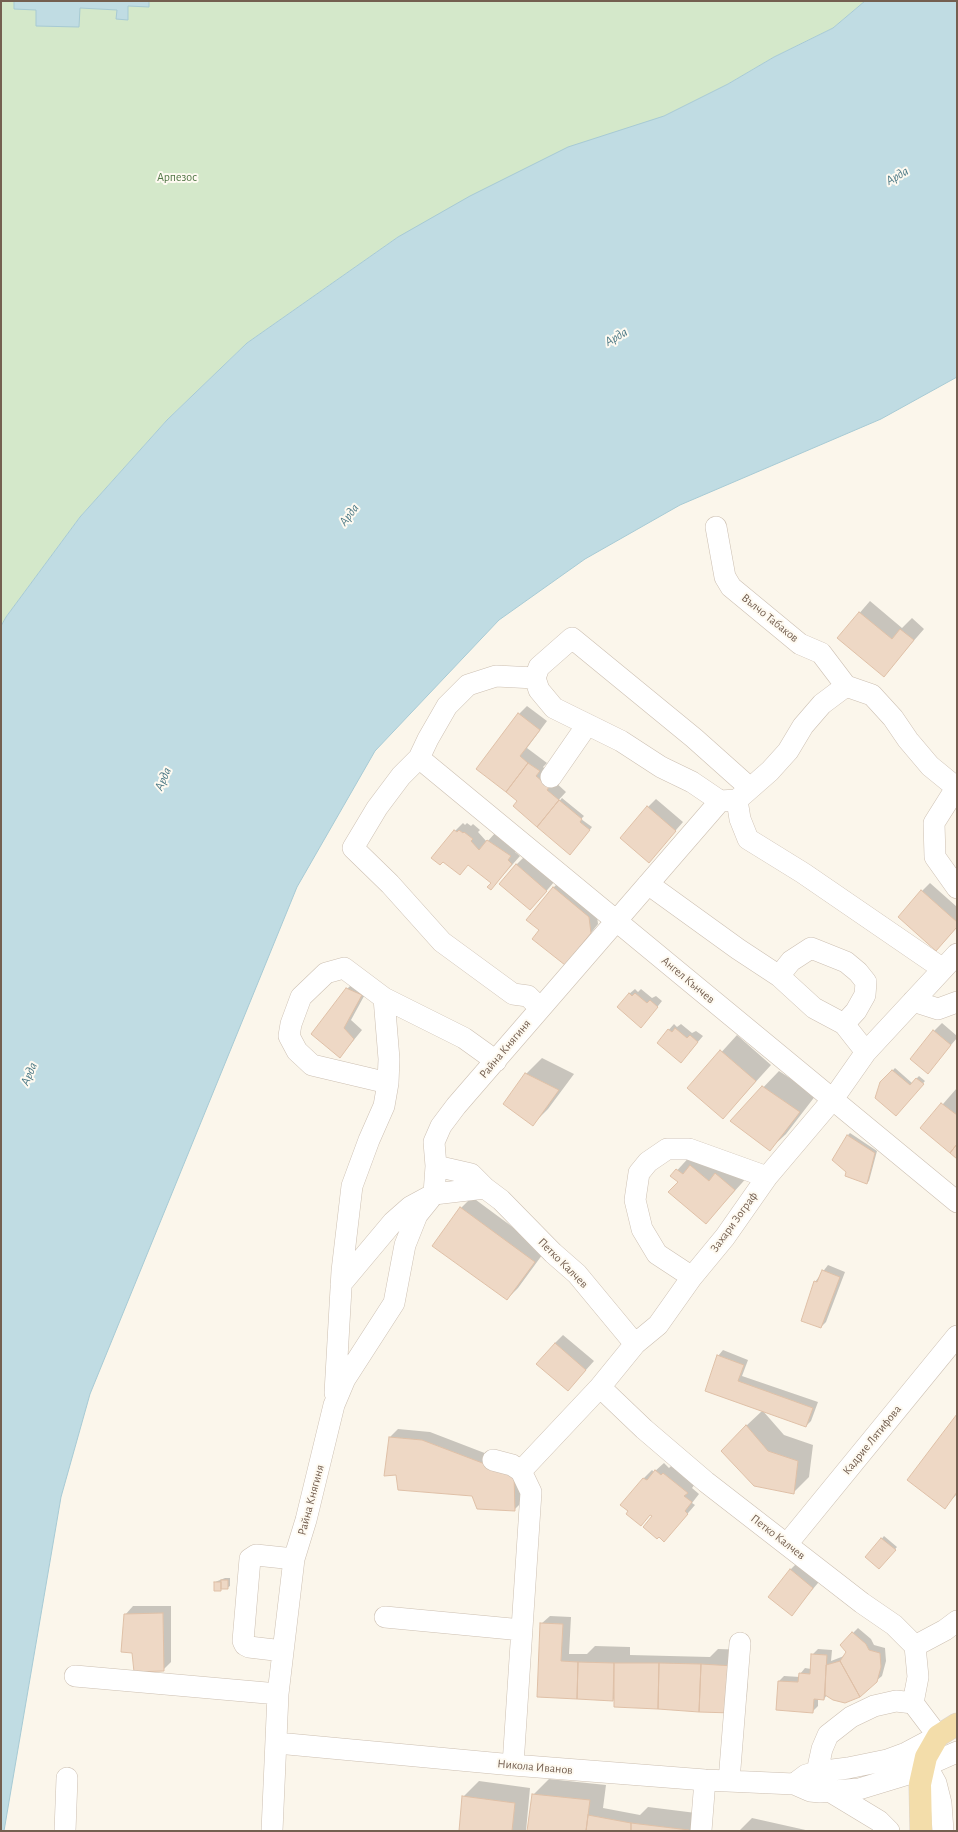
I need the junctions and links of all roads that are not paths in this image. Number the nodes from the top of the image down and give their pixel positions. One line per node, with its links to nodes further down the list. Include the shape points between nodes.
1 (716, 527): 3 (street, Вълчо Табаков, via 725,577 731,587 800,644 821,654)
2 (535, 678): 4 (street, via 539,690 554,708); 5 (street, via 496,676 468,685 447,706); 8 (street, via 539,667 572,638 694,738)
3 (846, 686): 7 (street, via 872,695 930,766); 8 (street, Райна Княгиня, via 822,704 770,771)
4 (587, 725): 6 (street); 8 (street, via 621,741 661,767 692,782)
5 (420, 758): 11 (street, Ангел Кънчев); 18 (street, via 401,776 377,808 353,848 390,884 442,942 514,994 528,996)
6 (551, 777)
7 (956, 788): 10 (street, via 934,823 935,856)
8 (736, 796): 9 (street, Райна Княгиня); 13 (street, via 740,819 748,839 803,873)
9 (648, 884): 11 (street, Райна Княгиня); 14 (street)
10 (957, 888)
11 (616, 921): 18 (street, Райна Княгиня); 23 (street, Ангел Кънчев)
12 (957, 954): 13 (street, Захари Зограф)
13 (943, 969): 16 (street, Захари Зограф)
14 (779, 976): 19 (street, via 814,1008); 19 (street, via 791,961 812,948 846,962 866,982 865,995 856,1011)
15 (384, 998): 21 (street, via 464,1038); 22 (street, via 389,1059); 22 (street, via 344,968 326,973 302,997 289,1036 296,1051 312,1065)
16 (913, 1001): 17 (street, via 938,1009); 20 (street, Захари Зограф)
17 (957, 1002)
18 (540, 1008): 21 (street, Райна Княгиня)
19 (844, 1024): 20 (street)
20 (866, 1052): 23 (street, Захари Зограф)
21 (496, 1061): 24 (street, Райна Княгиня, via 441,1126 434,1142)
22 (388, 1083): 30 (street, via 384,1106 352,1186)
23 (832, 1099): 25 (street, Захари Зограф); 28 (street, Ангел Кънчев)
24 (436, 1166): 26 (street, Петко Калчев, via 471,1174); 27 (street, Райна Княгиня)
25 (767, 1177): 29 (street, Захари Зограф, via 725,1237); 29 (street, via 689,1149 667,1149 648,1162 639,1173 635,1200 642,1229 657,1254)
26 (485, 1188): 27 (street); 32 (street, Петко Калчев, via 501,1200 577,1274)
27 (434, 1194): 30 (street, via 410,1207 393,1222); 34 (street, Райна Княгиня, via 417,1215 405,1244 394,1303 345,1379)
28 (957, 1202)
29 (692, 1277): 32 (street, Захари Зограф, via 658,1325)
30 (341, 1284): 34 (street)
31 (957, 1336): 37 (street, Кадрие Лятифова)
32 (635, 1344): 33 (street, Захари Зограф)
33 (600, 1387): 36 (street, Захари Зограф); 37 (street, Петко Калчев, via 706,1482)
34 (334, 1405): 38 (street, Райна Княгиня)
35 (493, 1460): 36 (street, via 512,1465)
36 (521, 1471): 41 (street, via 531,1492)
37 (787, 1544): 43 (street, Петко Калчев, via 894,1625)
38 (294, 1559): 44 (street, Райна Княгиня); 44 (street, via 256,1555 250,1559 243,1641 249,1647)
39 (385, 1617): 41 (street)
40 (957, 1622): 43 (street)
41 (522, 1630): 53 (street)
42 (740, 1643): 58 (street)
43 (915, 1646): 47 (street, via 918,1677)
44 (283, 1651): 46 (street, Райна Княгиня)
45 (75, 1676): 46 (street)
46 (278, 1694): 50 (street, Райна Княгиня)
47 (913, 1703): 49 (street); 55 (street, via 896,1701 874,1706 851,1717 828,1736)
48 (957, 1724): 49 (main road)
49 (938, 1736): 51 (street); 54 (main road)
50 (277, 1743): 53 (street, Никола Иванов); 62 (street, Райна Княгиня)
51 (906, 1752): 54 (street); 55 (street, via 887,1760)
52 (957, 1752): 54 (street, Никола Иванов)
53 (513, 1765): 57 (street, Никола Иванов)
54 (923, 1768): 60 (street, Никола Иванов, via 858,1789); 65 (main road, via 920,1796); 66 (street, via 931,1774 936,1783)
55 (817, 1772): 59 (street, via 806,1775)
56 (67, 1778): 61 (street)
57 (705, 1780): 58 (street, Никола Иванов); 63 (street)
58 (729, 1781): 59 (street, Никола Иванов)
59 (794, 1784): 60 (street, Никола Иванов, via 810,1791)
60 (831, 1792): 64 (street)
61 (65, 1831)
62 (272, 1831)
63 (702, 1831)
64 (889, 1831)
65 (921, 1831)
66 (943, 1831)

